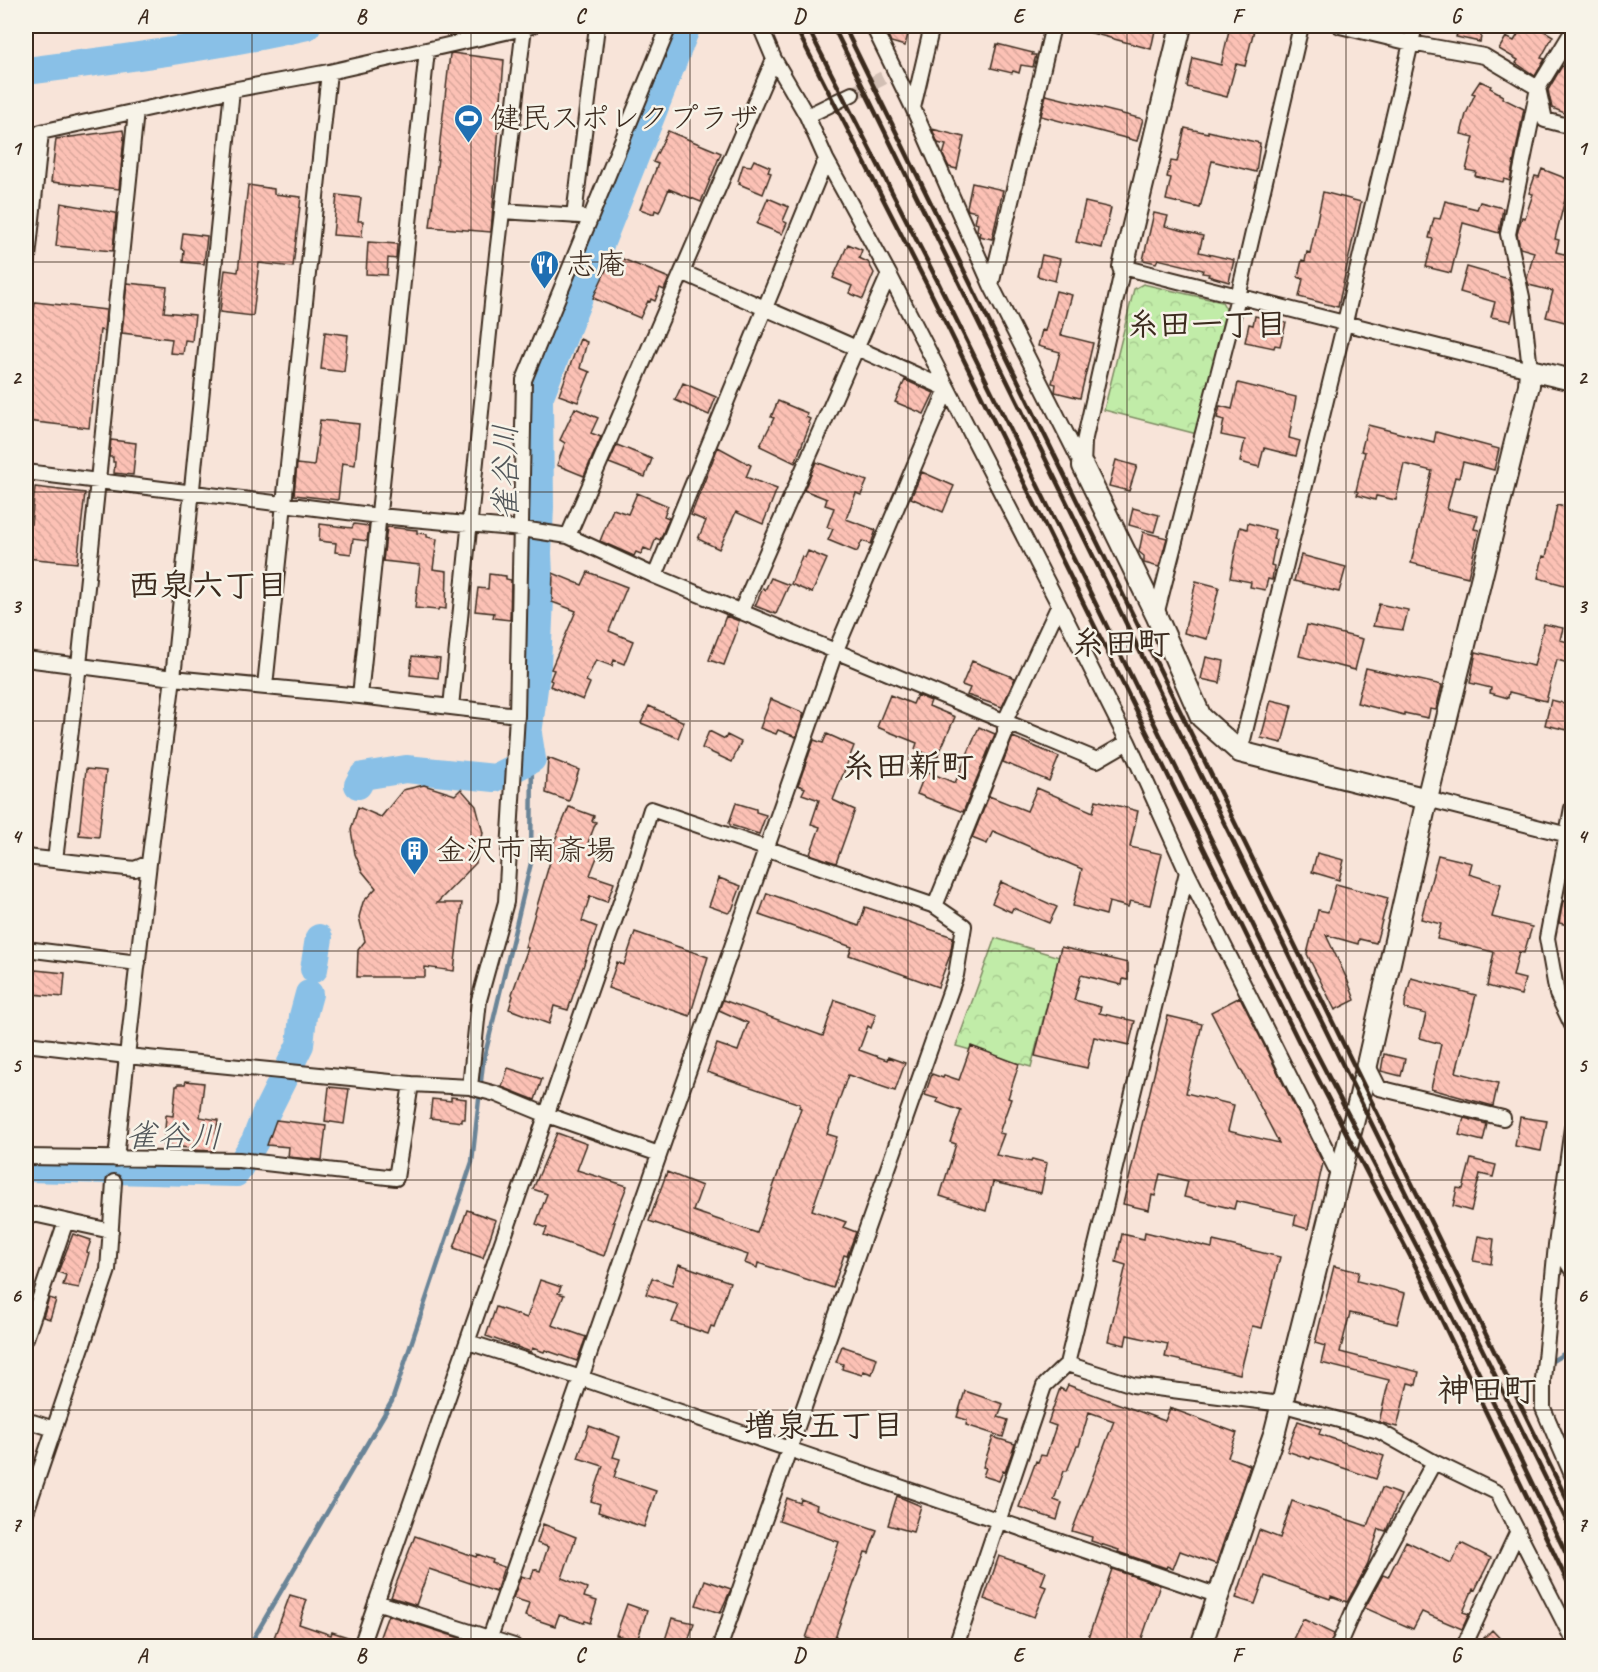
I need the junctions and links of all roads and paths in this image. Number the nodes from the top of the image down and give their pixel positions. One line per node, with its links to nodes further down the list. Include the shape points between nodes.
1 (528, 26): 14 (street); 25 (street)
2 (597, 26): 26 (street)
3 (669, 26): 27 (street)
4 (760, 26): 15 (street)
5 (873, 26): 20 (street, via 891,74)
6 (932, 26): 20 (street)
7 (1053, 26): 32 (street)
8 (1181, 26): 28 (street)
9 (1301, 26): 33 (street)
10 (1340, 26): 13 (street)
11 (1415, 26): 13 (street)
12 (1572, 32): 17 (street)
13 (1411, 44): 17 (street, via 1485,56); 35 (street)
14 (427, 50): 16 (street); 45 (street)
15 (774, 59): 22 (street); 29 (street)
16 (329, 72): 18 (street); 44 (street)
17 (1538, 88): 23 (street, via 1545,120); 37 (street, via 1508,234 1522,297)
18 (232, 90): 21 (street); 43 (street)
19 (852, 94): 22 (street)
20 (913, 108): 32 (street)
21 (136, 111): 31 (street, via 41,132); 42 (street)
22 (807, 116): 24 (street)
23 (1572, 127)
24 (826, 159): 30 (street); 34 (street)
25 (502, 211): 26 (street); 46 (street)
26 (574, 216): 27 (street)
27 (591, 217): 47 (street, via 524,380)
28 (1123, 267): 33 (street); 40 (street, via 1084,442)
29 (682, 272): 34 (street); 48 (street)
30 (889, 274): 36 (street); 39 (street)
31 (26, 277)
32 (991, 285): 40 (street)
33 (1238, 297): 35 (street); 52 (street)
34 (765, 309): 36 (street); 49 (street)
35 (1345, 322): 37 (street); 63 (street)
36 (857, 346): 39 (street); 51 (street)
37 (1530, 370): 38 (street); 64 (street)
38 (1572, 380)
39 (948, 389): 50 (street); 53 (street)
40 (1083, 466): 52 (street)
41 (26, 472): 42 (street)
42 (99, 482): 43 (street); 55 (street)
43 (191, 493): 44 (street); 56 (street)
44 (284, 504): 45 (street); 57 (street)
45 (379, 516): 46 (street); 58 (street)
46 (470, 525): 47 (street); 59 (street)
47 (524, 530): 48 (street); 60 (street)
48 (568, 536): 49 (street)
49 (655, 576): 51 (street)
50 (1059, 605): 61 (street); 62 (street)
51 (741, 611): 53 (street)
52 (1156, 615): 63 (street, via 1201,717)
53 (836, 650): 61 (street); 67 (street)
54 (26, 659): 55 (street)
55 (79, 665): 56 (street); 69 (street)
56 (173, 678): 57 (street); 70 (street)
57 (265, 686): 58 (street)
58 (360, 696): 59 (street)
59 (451, 707): 60 (street)
60 (517, 715): 80 (street, via 506,902 479,1000)
61 (1005, 721): 62 (street, via 1097,760); 72 (street, via 1005,733)
62 (1128, 742): 71 (street)
63 (1240, 752): 64 (street)
64 (1427, 799): 66 (street); 78 (street)
65 (1572, 808): 66 (street)
66 (1569, 835): 75 (street, via 1547,938 1557,994)
67 (766, 849): 72 (street); 81 (street, via 651,809); 84 (street)
68 (26, 857): 69 (street)
69 (56, 860): 70 (street, via 135,869)
70 (149, 863): 74 (street)
71 (1187, 872): 87 (street); 96 (street)
72 (935, 906): 101 (street, via 964,926 956,975)
73 (26, 949): 74 (street)
74 (138, 963): 77 (street)
75 (1572, 1025)
76 (26, 1044): 77 (street)
77 (127, 1056): 79 (street); 86 (street)
78 (1367, 1064): 82 (street, via 1379,1088); 87 (street)
79 (411, 1084): 80 (street); 86 (street, via 396,1178 239,1160)
80 (474, 1088): 81 (street)
81 (548, 1115): 84 (street); 95 (street)
82 (1503, 1118)
83 (1572, 1128): 92 (street)
84 (659, 1154): 97 (street)
85 (26, 1157): 86 (street)
86 (116, 1159)
87 (1339, 1175): 98 (street)
88 (114, 1182): 91 (street)
89 (26, 1215): 90 (street)
90 (66, 1221): 91 (street); 94 (street)
91 (111, 1232): 100 (street, via 108,1270)
92 (1556, 1245): 93 (street); 103 (street, via 1543,1408)
93 (1572, 1270)
94 (26, 1338)
95 (468, 1342): 97 (street); 108 (street)
96 (1066, 1364): 98 (street, via 1133,1385); 105 (street, via 1044,1386)
97 (581, 1378): 101 (street); 110 (street)
98 (1281, 1404): 102 (street, via 1379,1431); 107 (street)
99 (26, 1420): 100 (street)
100 (54, 1429): 104 (street)
101 (790, 1449): 105 (street); 113 (street)
102 (1434, 1462): 106 (street, via 1498,1493); 116 (street, via 1354,1607)
103 (1572, 1475)
104 (26, 1512)
105 (999, 1521): 107 (street); 114 (street)
106 (1518, 1532): 109 (street); 117 (street)
107 (1219, 1596): 115 (street)
108 (376, 1602): 110 (street); 111 (street)
109 (1572, 1638)
110 (488, 1642): 112 (street)
111 (361, 1647)
112 (514, 1647)
113 (720, 1647)
114 (956, 1647)
115 (1201, 1647)
116 (1338, 1647)
117 (1464, 1647)

